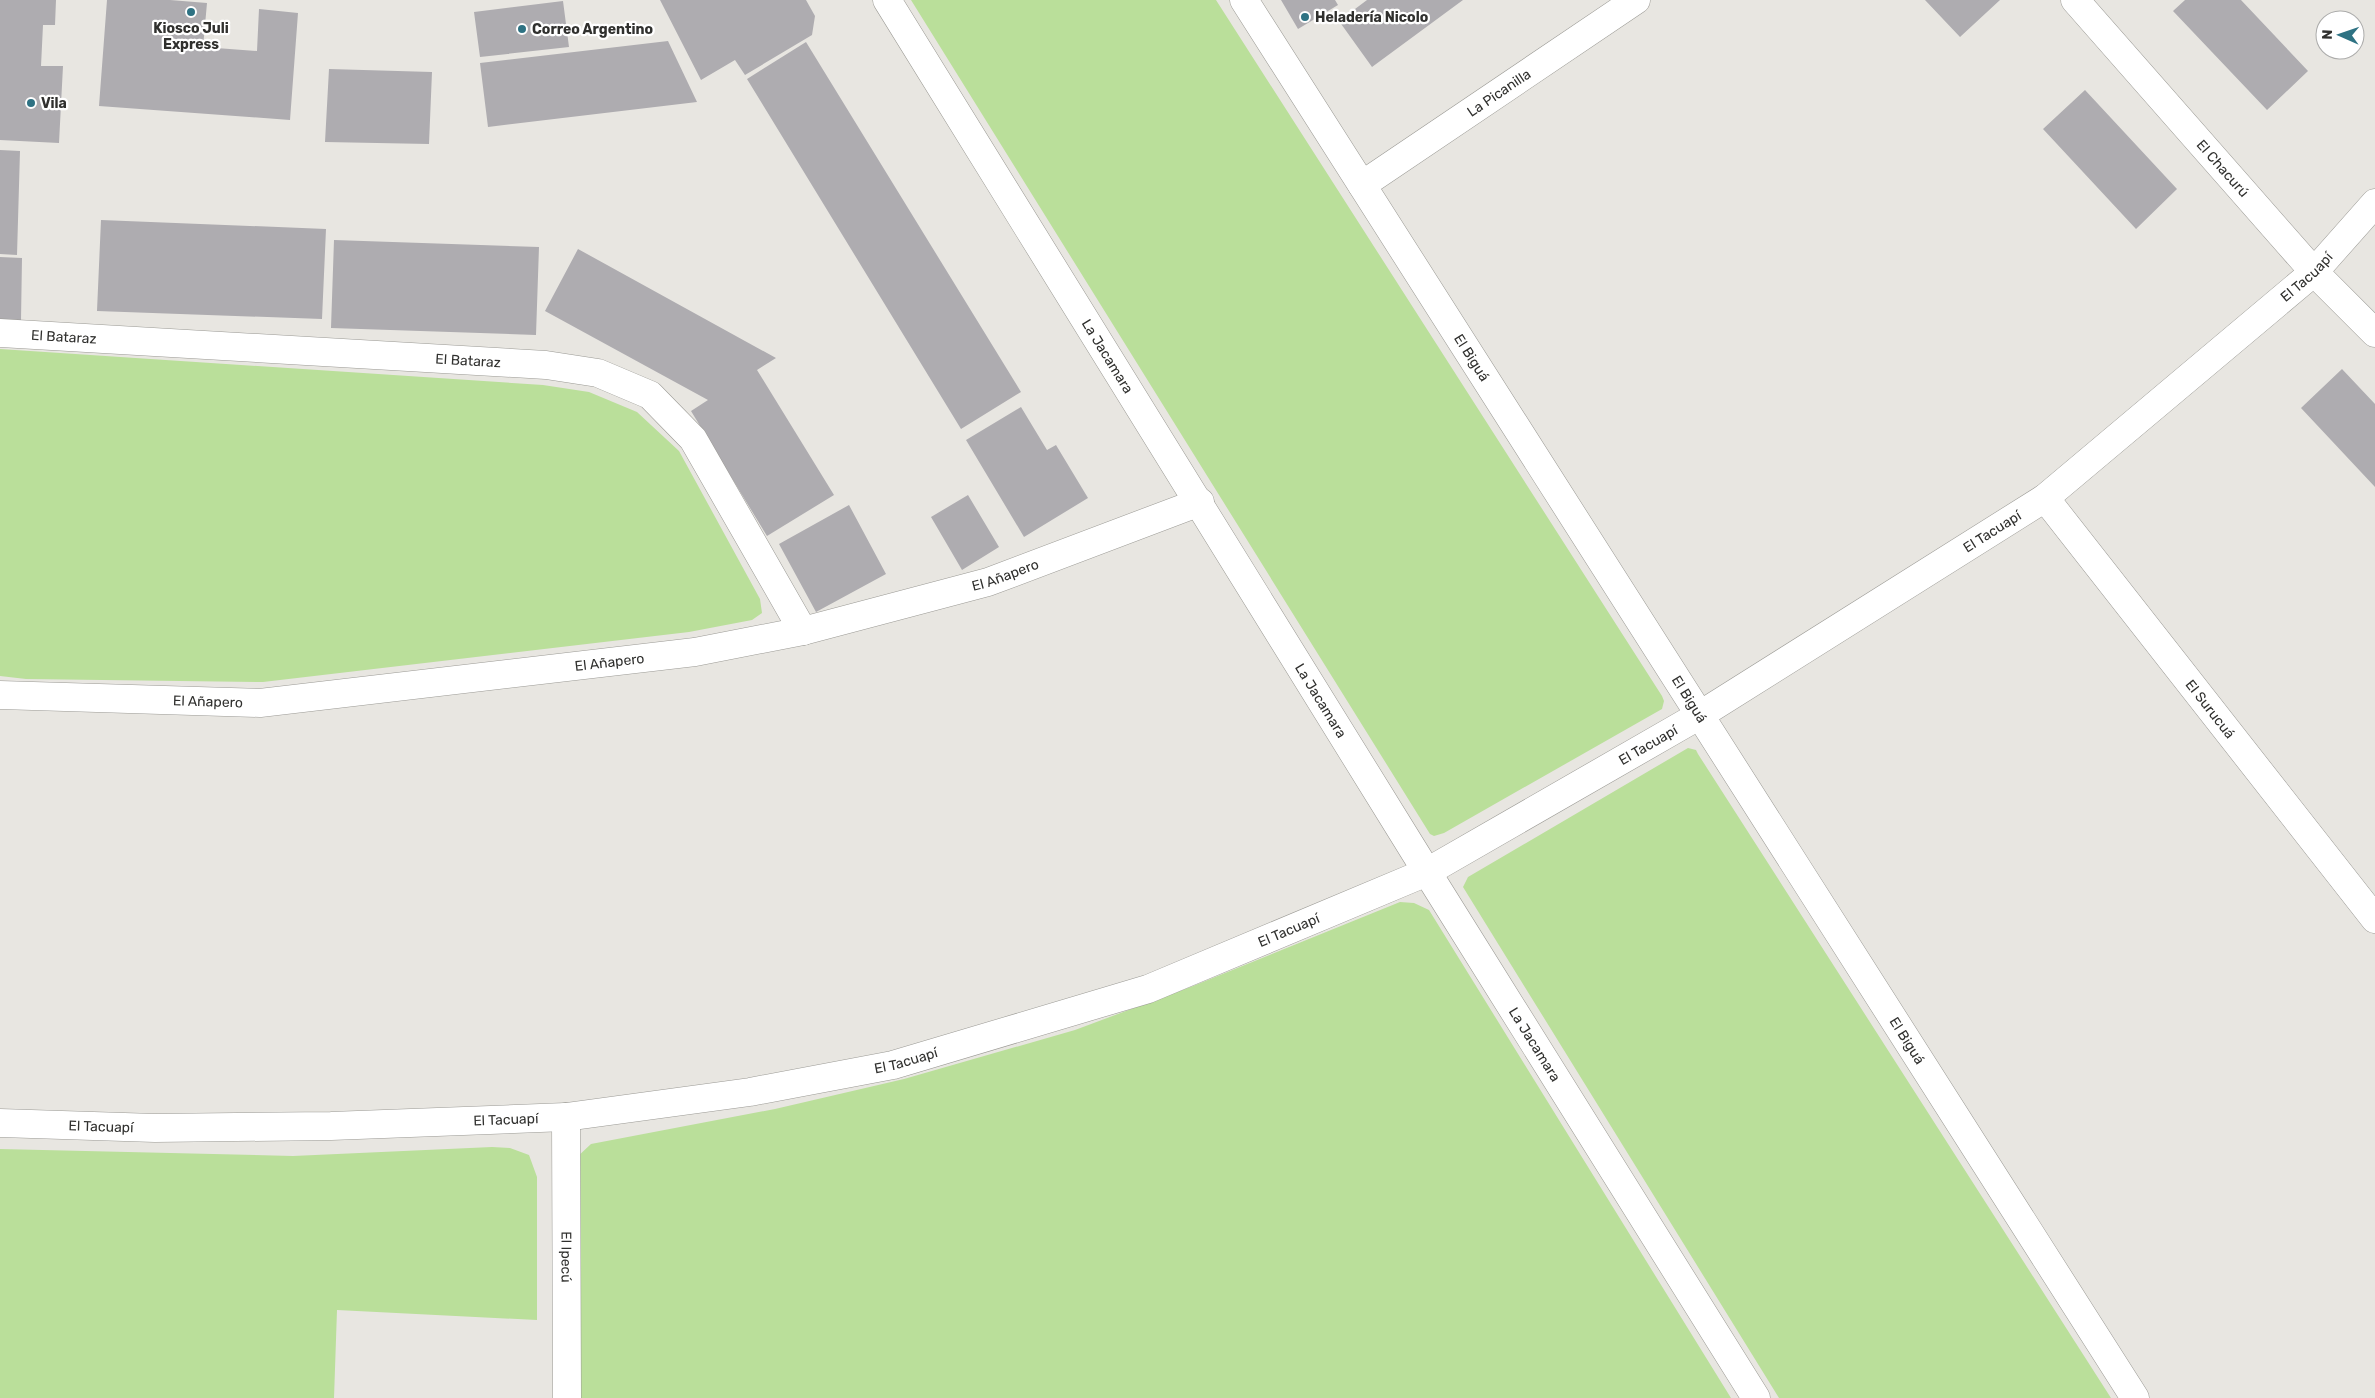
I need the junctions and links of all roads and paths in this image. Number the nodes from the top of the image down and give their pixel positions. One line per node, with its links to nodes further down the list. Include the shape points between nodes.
1 (887, 0): 11 (street, La Jacamara)
2 (1244, 0): 5 (street, El Biguá)
3 (1636, 0): 5 (street, La Picanilla)
4 (2075, 0): 7 (street, El Chacurú)
5 (1362, 185): 14 (street, El Biguá)
6 (2375, 203): 7 (street, El Tacuapí)
7 (2314, 272): 8 (street, El Chacurú); 10 (street, El Tacuapí)
8 (2375, 333)
9 (0, 334): 12 (street, El Bataraz, via 546,365 598,373 650,395 693,439)
10 (2045, 498): 14 (street, El Tacuapí); 16 (street, El Surucuá)
11 (1200, 502): 12 (street, El Añapero, via 988,582); 15 (street, La Jacamara)
12 (803, 631): 13 (street, El Añapero, via 694,652 260,703)
13 (0, 695)
14 (1700, 715): 15 (street, El Tacuapí); 21 (street, El Biguá)
15 (1427, 872): 17 (street, El Tacuapí, via 1148,989 894,1065 750,1092); 20 (street, La Jacamara)
16 (2375, 919)
17 (566, 1117): 18 (street, El Tacuapí, via 331,1126 155,1128); 19 (street, El Ipecú)
18 (0, 1123)
19 (567, 1398)
20 (1756, 1398)
21 (2135, 1398)

